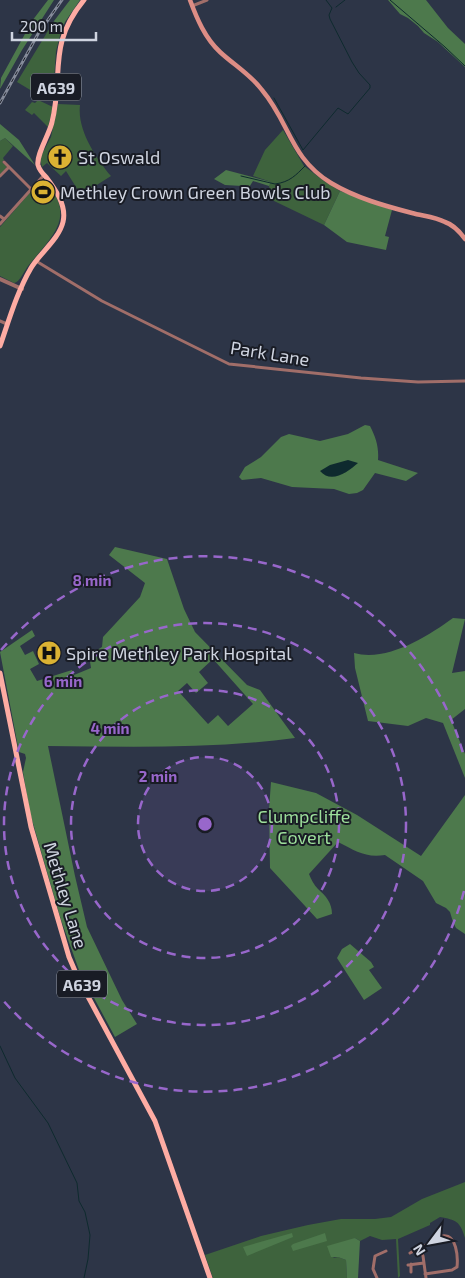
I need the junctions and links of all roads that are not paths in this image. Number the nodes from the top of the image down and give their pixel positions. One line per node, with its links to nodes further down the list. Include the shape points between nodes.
1 (84, 0): 7 (main road, A639, via 70,19 60,43 56,105 38,161)
2 (190, 0): 4 (main road)
3 (207, 0): 4 (street)
4 (192, 6): 13 (main road, via 204,33 215,47 268,97 300,155 314,171 345,190 395,209 445,222)
5 (4, 162): 6 (street)
6 (9, 167): 8 (street); 9 (street)
7 (44, 175): 9 (street); 14 (main road, A639, via 61,202 64,220 59,232)
8 (0, 176)
9 (31, 189): 11 (street)
10 (0, 216): 11 (street)
11 (4, 219): 12 (street)
12 (0, 224)
13 (464, 236)
14 (36, 261): 16 (main road, A639); 20 (street, Park Lane, via 102,301 229,364 380,380)
15 (0, 279): 16 (street)
16 (22, 289): 18 (main road, A639)
17 (0, 321): 18 (street)
18 (7, 324): 19 (main road, A639)
19 (0, 346)
20 (465, 381)
21 (0, 673): 28 (main road, Methley Lane / A639, via 31,827 69,957 155,1121)
22 (420, 1249): 24 (street); 25 (street); 27 (street, via 442,1236 454,1243 455,1269)
23 (386, 1251): 29 (street, via 375,1253 373,1266)
24 (410, 1253)
25 (424, 1263): 26 (street, via 409,1264); 27 (street)
26 (411, 1272)
27 (426, 1276)
28 (210, 1278)
29 (377, 1278)

